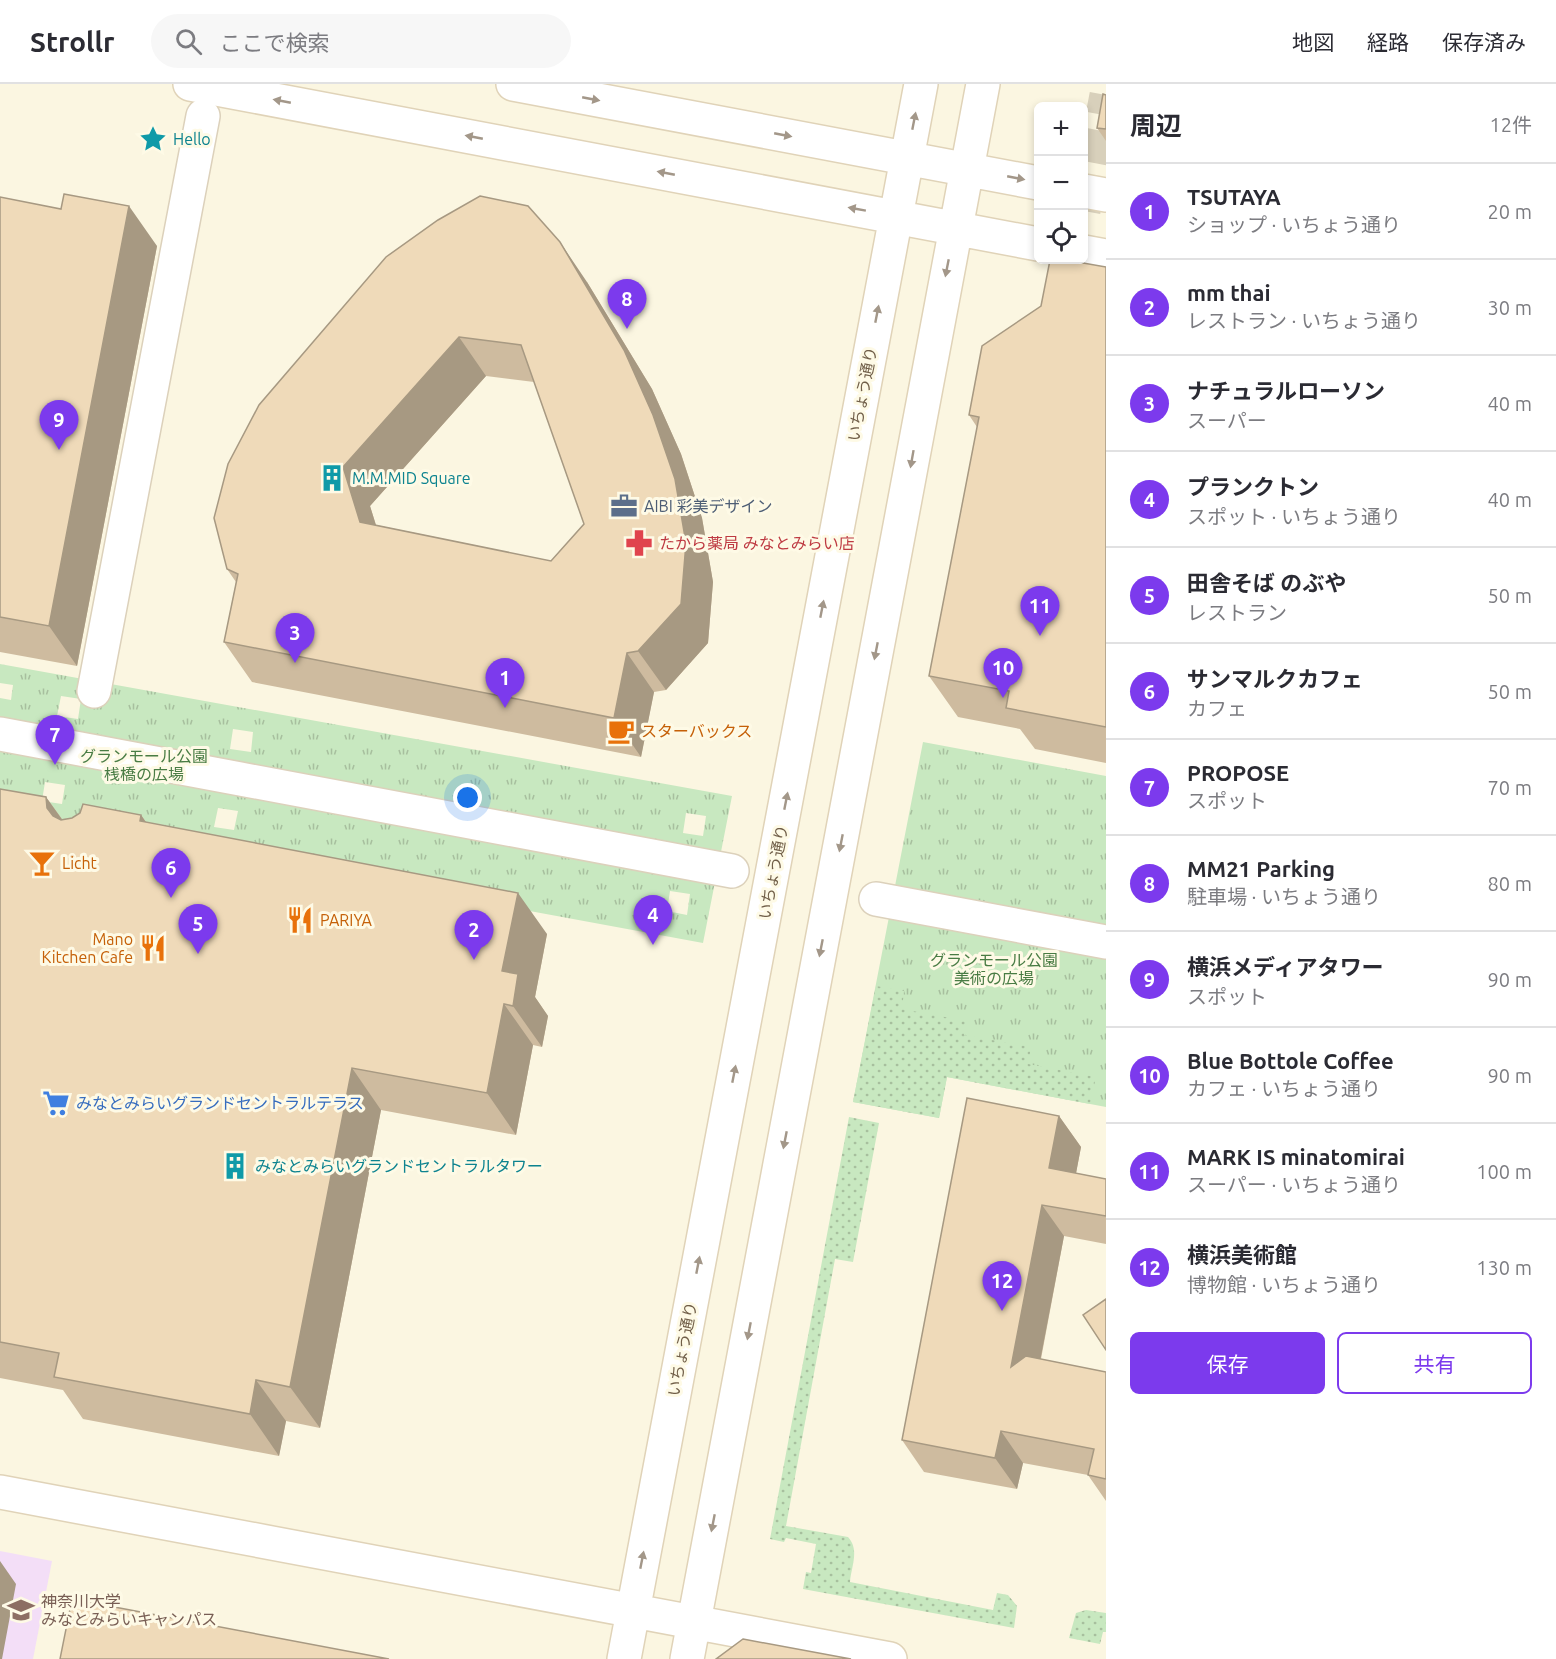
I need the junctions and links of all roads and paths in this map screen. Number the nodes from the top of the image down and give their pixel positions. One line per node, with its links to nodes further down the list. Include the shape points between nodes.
1 (190, 84): 11 (street, one-way to 1)
2 (513, 84): 6 (street, one-way to 6)
3 (921, 84): 6 (street, いちょう通り, one-way to 3)
4 (983, 84): 7 (street)
5 (203, 116): 16 (street)
6 (907, 158): 7 (street); 11 (street, いちょう通り)
7 (967, 169): 8 (street, one-way to 8); 12 (street)
8 (1034, 182)
9 (1088, 192): 10 (street)
10 (1106, 195)
11 (896, 216): 12 (street); 22 (street, いちょう通り, one-way to 11)
12 (955, 228): 13 (street); 23 (street, one-way to 23)
13 (1034, 243)
14 (1088, 253): 15 (street)
15 (1106, 256)
16 (94, 691)
17 (0, 734): 18 (street)
18 (732, 872)
19 (876, 899): 20 (street)
20 (1106, 942)
21 (0, 1492): 22 (street)
22 (633, 1610): 23 (street); 24 (street, いちょう通り)
23 (694, 1622): 25 (street); 26 (street)
24 (624, 1659)
25 (687, 1659)
26 (890, 1659)

